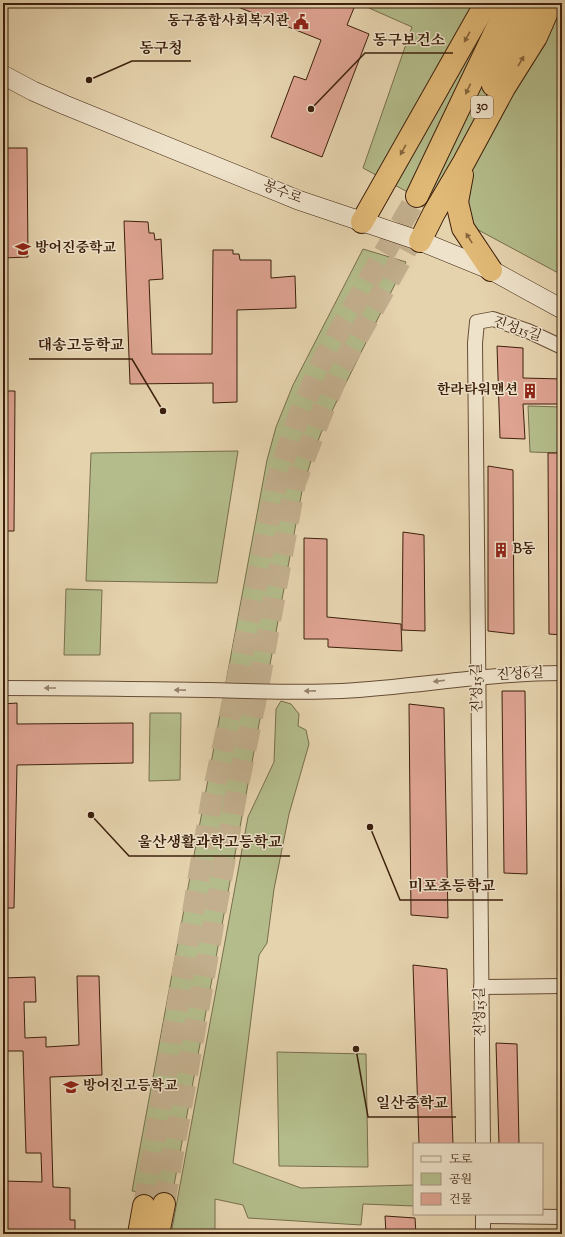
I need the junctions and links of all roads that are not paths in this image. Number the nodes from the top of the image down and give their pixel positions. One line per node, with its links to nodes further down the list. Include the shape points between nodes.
1 (486, 3): 7 (highway, one-way to 7)
2 (509, 3): 3 (highway, 30, one-way to 3, via 423,202 494,84)
3 (529, 3)
4 (552, 3): 6 (highway, one-way to 4, via 504,88 536,37)
5 (3, 75): 7 (main road, 봉수로, via 152,141 298,200)
6 (464, 162): 8 (highway); 9 (highway, one-way to 6, via 462,228 457,202)
7 (362, 222): 8 (main road, 봉수로)
8 (420, 242): 9 (main road, 봉수로)
9 (491, 270): 10 (main road, 봉수로)
10 (562, 309)
11 (562, 347): 13 (street, 진성15길, via 528,331 493,319 477,322 475,343)
12 (562, 673): 13 (street, 진성6길)
13 (478, 677): 14 (street, 진성6길, one-way to 14, via 341,691); 16 (street, 진성15길)
14 (3, 688)
15 (562, 986): 16 (street)
16 (481, 987): 17 (street, 진성15길)
17 (483, 1143)
18 (483, 1215): 19 (street); 22 (street)
19 (562, 1217)
20 (139, 1234): 21 (highway, via 154,1205)
21 (158, 1234)
22 (484, 1234)

